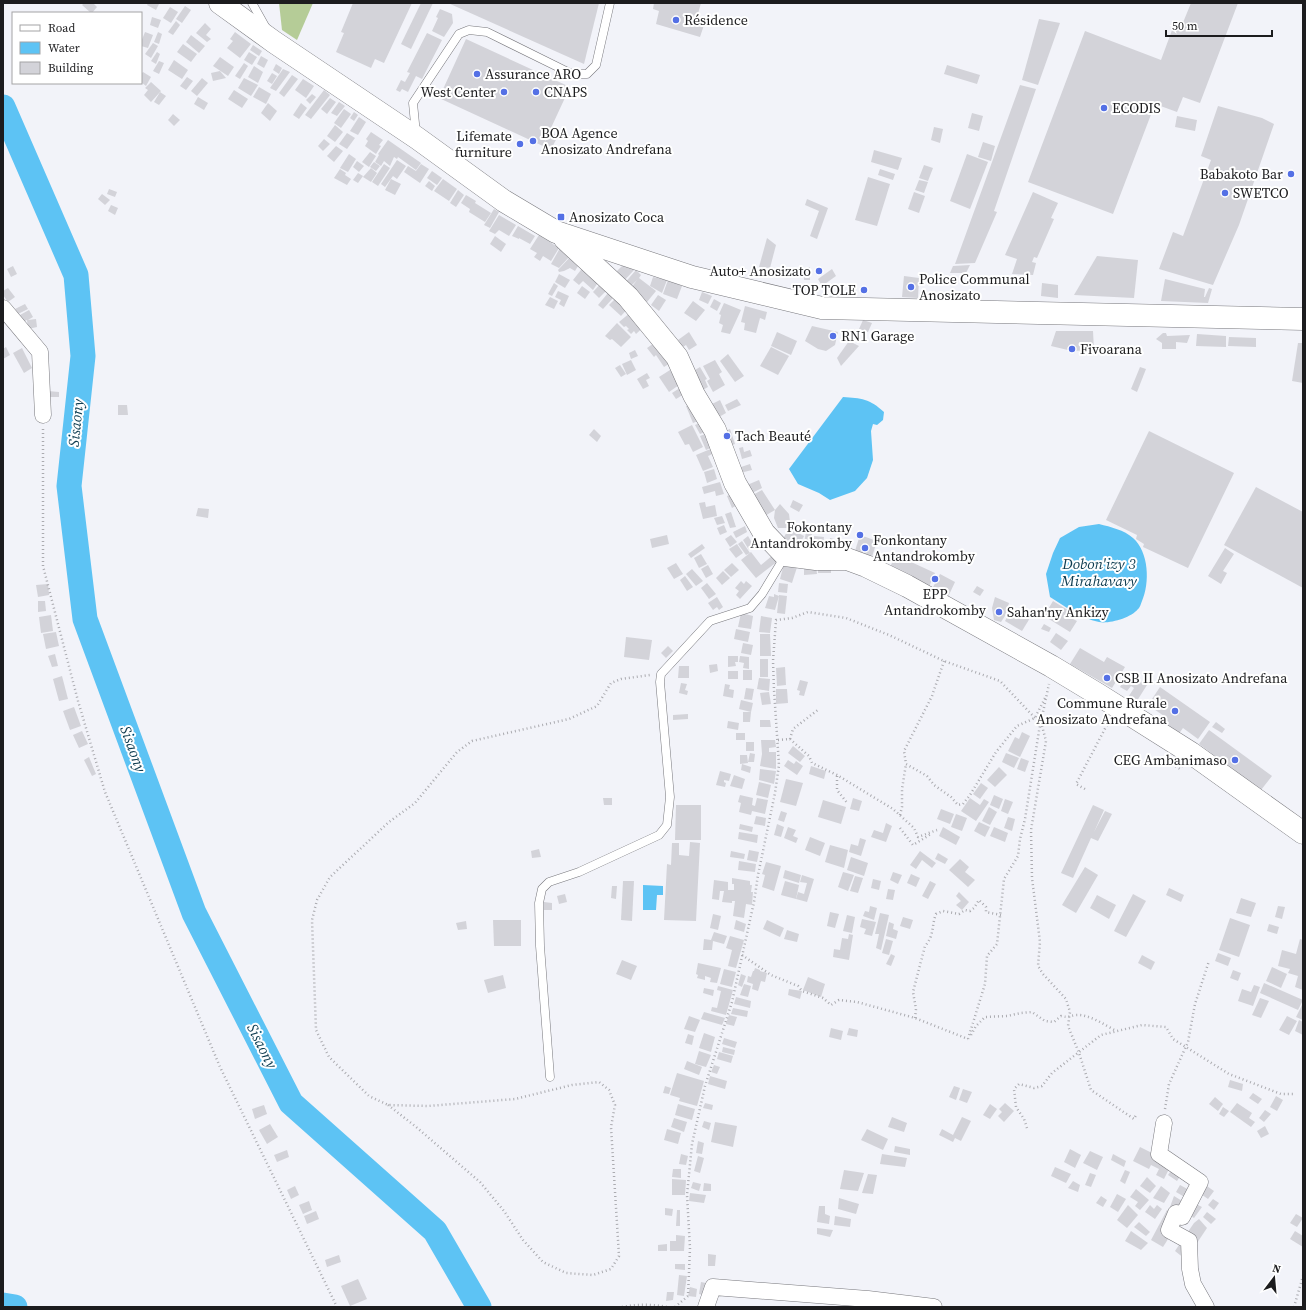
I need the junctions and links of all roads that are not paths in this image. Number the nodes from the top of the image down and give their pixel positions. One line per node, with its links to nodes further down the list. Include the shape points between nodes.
1 (220, 3): 4 (main road)
2 (252, 3): 4 (lane)
3 (610, 3): 5 (lane, via 596,65 587,74 572,74 487,32 469,30 459,34 413,103)
4 (274, 42): 5 (main road)
5 (417, 138): 6 (main road, via 504,201)
6 (559, 234): 8 (main road, via 692,277 822,308); 10 (main road, via 628,297 676,357 694,395 715,430 735,483 764,533)
7 (3, 308): 9 (street, via 40,352)
8 (1303, 319)
9 (43, 415)
10 (785, 555): 11 (main road, via 847,560 866,566 924,595 1051,666 1191,752); 12 (lane, via 762,594 750,608 710,621 661,674 670,797 667,825 659,835 579,872 549,882 542,889 539,904 540,946)
11 (1303, 833)
12 (550, 1076)
13 (1164, 1123): 16 (street, via 1159,1154 1200,1182 1182,1216 1176,1213 1170,1230 1189,1241 1193,1284)
14 (706, 1307): 15 (street, via 712,1287 868,1299)
15 (934, 1307)
16 (1206, 1307)

